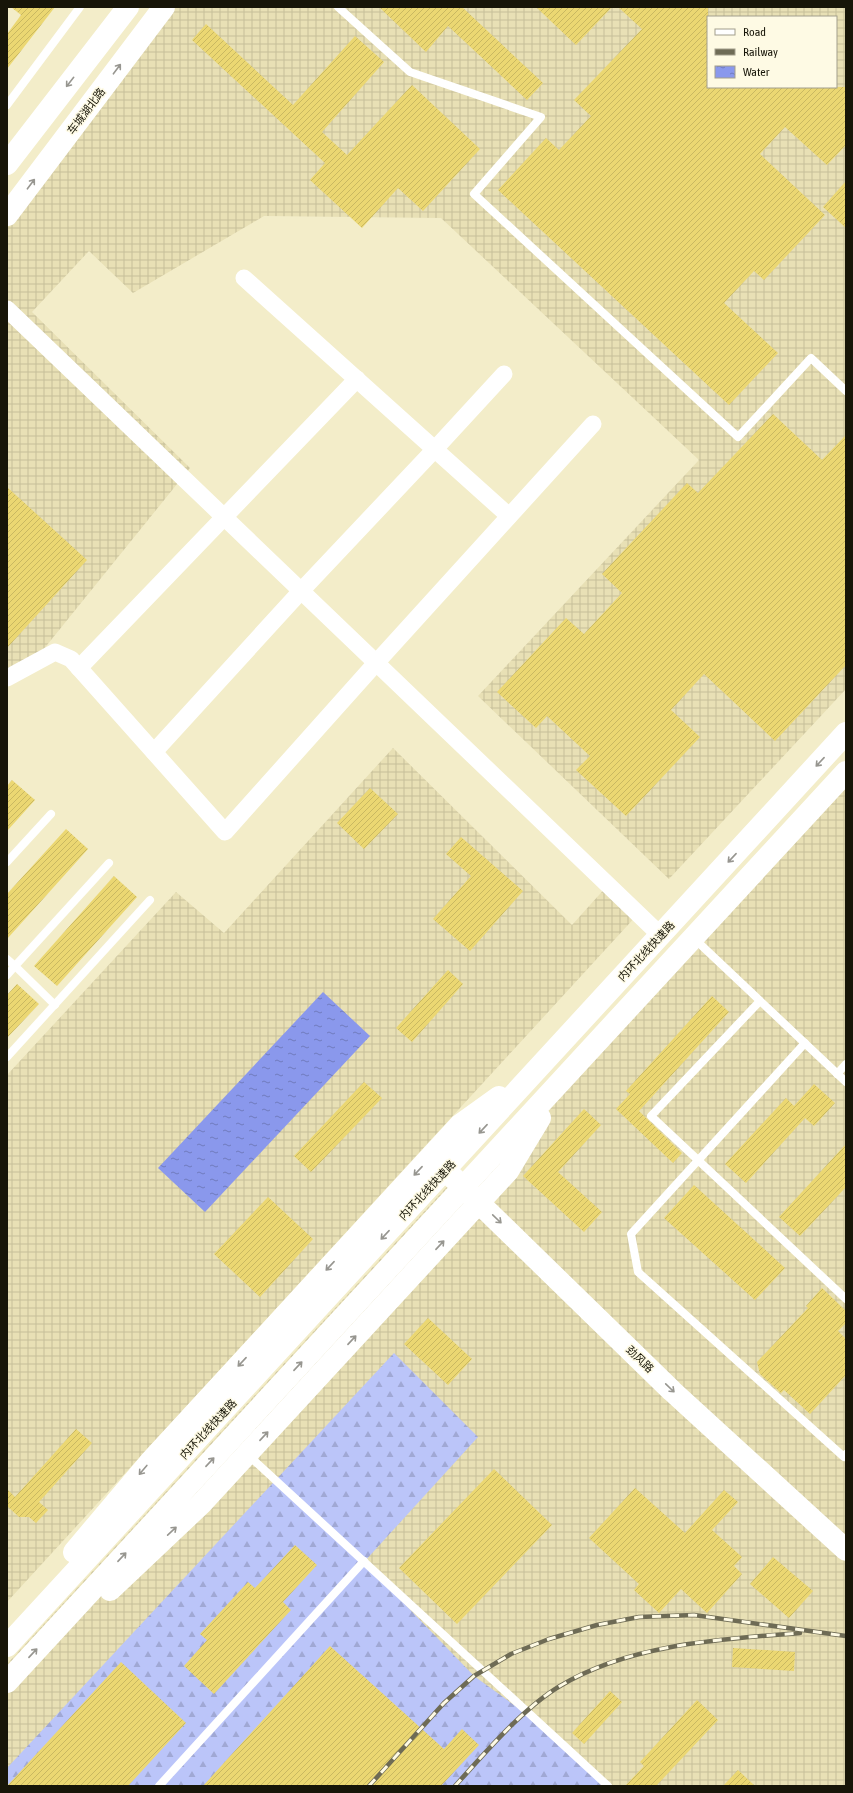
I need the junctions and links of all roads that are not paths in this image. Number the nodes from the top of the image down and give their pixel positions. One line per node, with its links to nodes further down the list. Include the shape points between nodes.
1 (80, 7): 5 (lane)
2 (128, 7): 6 (main road, one-way to 6)
3 (164, 7): 7 (main road, 车城湖北路, one-way to 3)
4 (338, 7): 12 (lane, via 410,72 541,117 474,194 738,437 812,358)
5 (7, 105)
6 (7, 164)
7 (7, 215)
8 (244, 278): 11 (street)
9 (7, 309): 15 (street)
10 (504, 374): 14 (street)
11 (357, 379): 14 (street); 15 (street)
12 (846, 391)
13 (593, 424): 16 (street)
14 (435, 450): 16 (street); 17 (street)
15 (223, 516): 17 (street); 19 (street)
16 (509, 516): 18 (street)
17 (301, 590): 18 (street); 22 (street)
18 (376, 663): 22 (street, via 225,832); 28 (street)
19 (79, 668): 20 (street, via 71,658 55,652); 22 (street)
20 (7, 678)
21 (846, 734): 33 (main road, 内环北线快速路, one-way to 33)
22 (154, 752)
23 (846, 772): 36 (main road)
24 (50, 814): 25 (lane)
25 (7, 862)
26 (109, 863): 31 (lane)
27 (150, 900): 35 (lane)
28 (654, 929)
29 (701, 945): 34 (lane)
30 (7, 959): 31 (lane)
31 (15, 966): 32 (lane); 35 (lane)
32 (7, 975)
33 (609, 991): 49 (main road, one-way to 49, via 517,1084 460,1125 169,1441); 51 (main road, 内环北线快速路, one-way to 51)
34 (759, 1002): 37 (lane); 42 (lane, via 651,1116)
35 (54, 1005): 38 (lane)
36 (627, 1010): 50 (main road, one-way to 36, via 201,1504 508,1171 545,1110); 52 (main road, one-way to 36)
37 (805, 1043): 40 (lane); 42 (lane)
38 (7, 1057)
39 (846, 1064): 40 (lane)
40 (837, 1074): 41 (lane)
41 (846, 1082)
42 (698, 1161): 43 (lane); 45 (lane, via 631,1234 638,1272 844,1457)
43 (846, 1299)
44 (243, 1450): 48 (lane)
45 (846, 1454)
46 (846, 1533): 47 (main road, 劲风路, one-way to 47, via 443,1158 672,1391)
47 (846, 1550)
48 (364, 1561): 53 (lane); 54 (lane)
49 (28, 1608)
50 (62, 1634)
51 (7, 1646)
52 (7, 1682)
53 (159, 1786)
54 (608, 1786)

